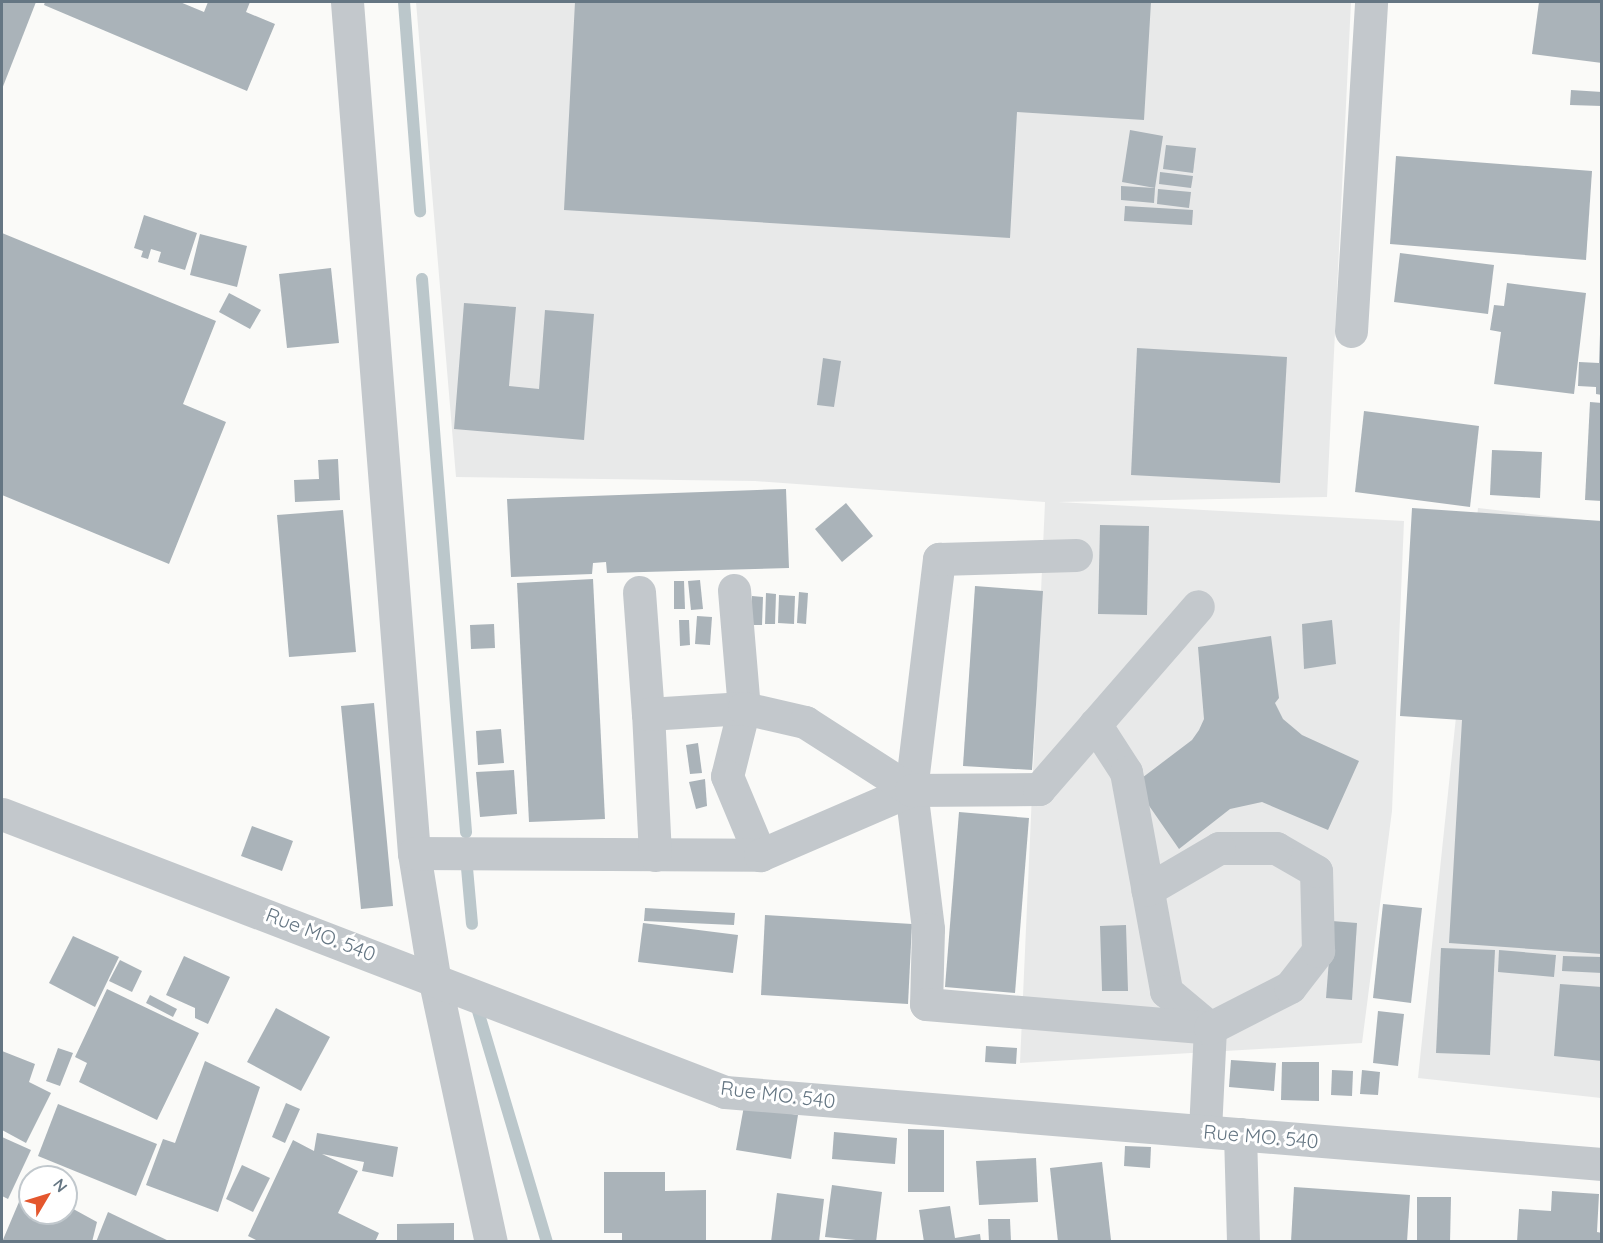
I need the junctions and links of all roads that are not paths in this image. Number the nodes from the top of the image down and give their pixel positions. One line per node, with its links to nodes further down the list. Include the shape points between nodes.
1 (347, 2): 13 (street)
2 (1371, 2): 3 (street)
3 (1351, 331)
4 (1076, 555): 11 (street, via 939,559)
5 (734, 590): 8 (street)
6 (639, 592): 9 (street)
7 (1198, 606): 10 (street)
8 (744, 708): 9 (street); 11 (street, via 805,722); 15 (street, via 727,776)
9 (648, 714): 14 (street)
10 (1095, 724): 11 (street, via 1039,789); 16 (street, via 1126,772)
11 (912, 790): 15 (street); 18 (street, via 928,929 926,1004)
12 (2, 814): 17 (street, Rue MO. 540)
13 (414, 853): 14 (street); 17 (street)
14 (655, 855): 15 (street)
15 (760, 855)
16 (1148, 890): 18 (street, via 1166,991); 18 (street, via 1219,848 1276,848 1316,871 1318,951 1290,987)
17 (434, 977): 19 (street, Rue MO. 540, via 725,1092); 22 (street)
18 (1210, 1028): 19 (street)
19 (1205, 1131): 20 (street, Rue MO. 540)
20 (1240, 1134): 21 (street, Rue MO. 540); 23 (street)
21 (1602, 1164)
22 (491, 1242)
23 (1243, 1242)

